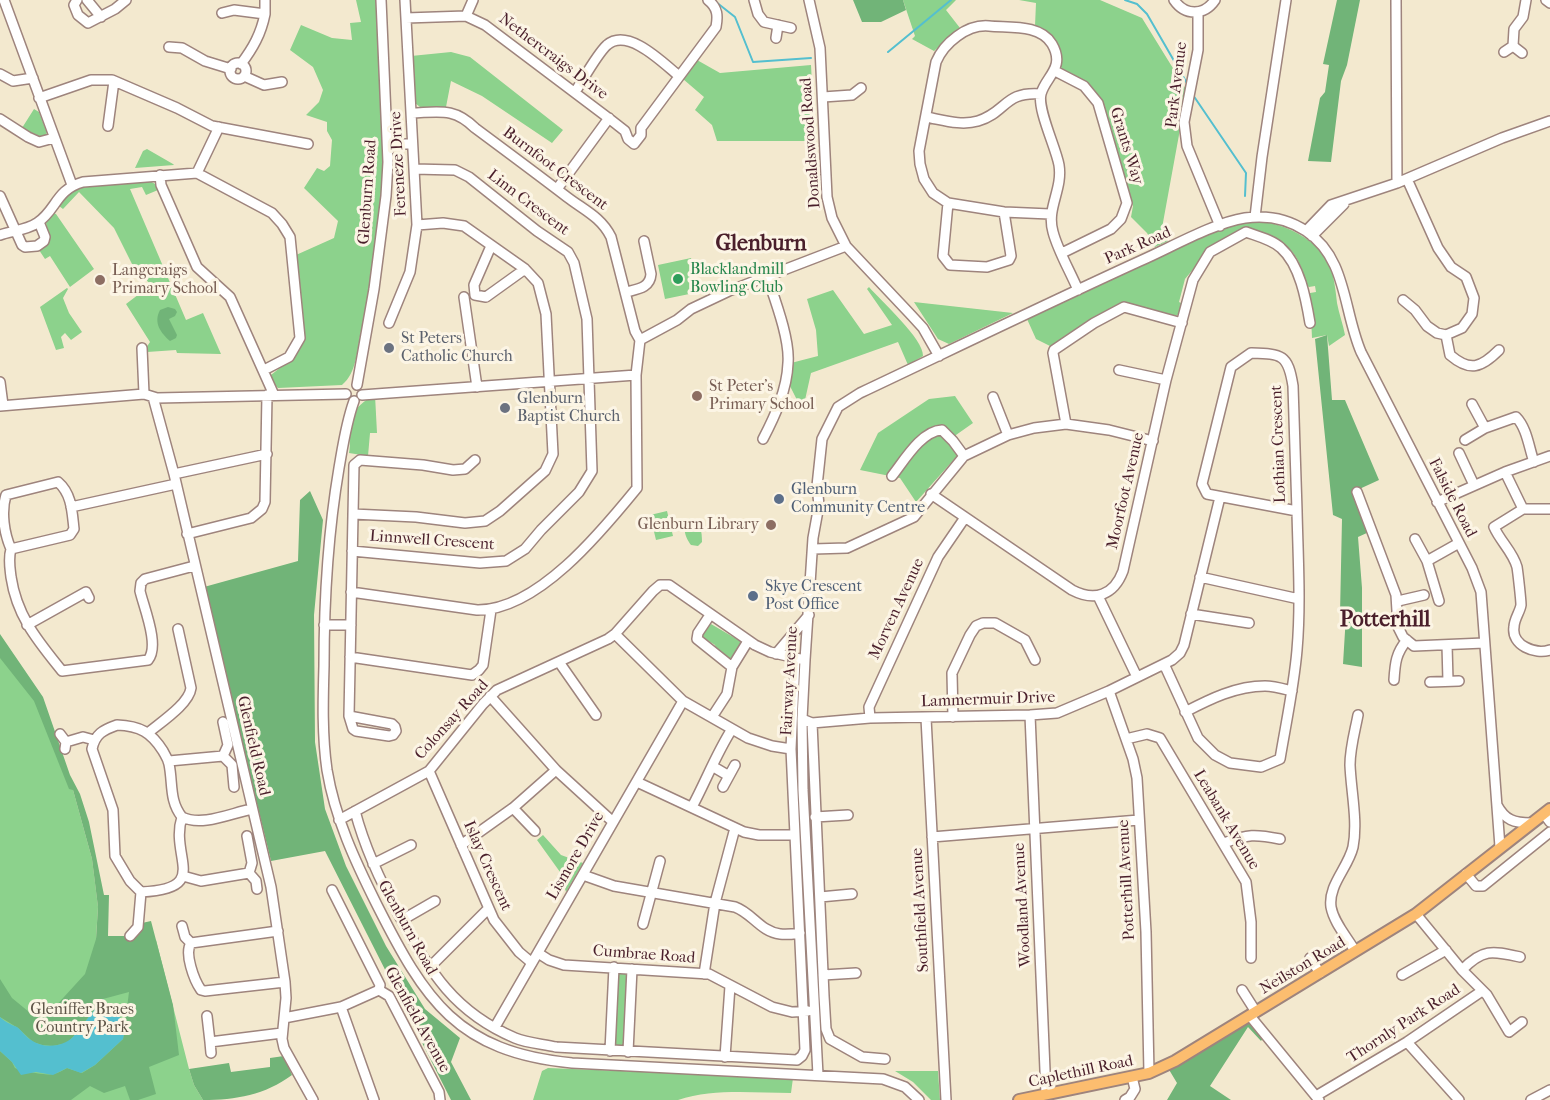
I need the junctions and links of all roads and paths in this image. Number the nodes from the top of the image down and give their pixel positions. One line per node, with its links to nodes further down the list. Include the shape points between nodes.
1 (4, 0): 38 (street)
2 (77, 0): 23 (street, via 74,5 84,21)
3 (87, 0): 23 (street)
4 (126, 0): 23 (street)
5 (266, 0): 21 (street)
6 (381, 0): 57 (street, Glenburn Road)
7 (405, 0): 24 (street, Fereneze Drive)
8 (473, 0): 22 (street)
9 (708, 0): 36 (street, via 718,15 716,27)
10 (754, 0): 25 (street, via 764,22)
11 (809, 0): 44 (street, Donaldswood Road, via 820,48)
12 (1174, 0): 19 (street, via 1184,10)
13 (1215, 0): 19 (street)
14 (1286, 0): 70 (street)
15 (1396, 0): 63 (street)
16 (1526, 0): 28 (street, via 1523,17 1514,29)
17 (1546, 0): 18 (street)
18 (1550, 3)
19 (1198, 12): 73 (street, Park Avenue, via 1198,50 1184,122 1187,146)
20 (222, 13): 21 (street, via 234,10)
21 (265, 14): 32 (street, via 262,30)
22 (466, 16): 24 (street); 42 (street, Nethercraigs Drive, via 485,25)
23 (101, 17)
24 (406, 18): 46 (street, Fereneze Drive)
25 (778, 25): 26 (street); 27 (street)
26 (791, 28)
27 (776, 38)
28 (1513, 46): 30 (street); 31 (street)
29 (169, 47): 33 (street, via 182,48)
30 (1504, 52)
31 (1522, 53)
32 (242, 64): 33 (street); 37 (street, via 246,69)
33 (231, 69): 37 (street, via 232,76)
34 (1055, 71): 43 (street); 47 (street, via 1053,46 1039,32 984,25 972,28 940,53); 80 (street, Grants Way, via 1084,86 1098,103 1127,203 1111,229)
35 (0, 74): 38 (street, via 13,81)
36 (679, 75): 42 (street, via 632,41 621,40 608,44); 53 (street)
37 (244, 76): 40 (street, via 264,85)
38 (33, 78): 45 (street)
39 (114, 81): 45 (street, via 91,80); 51 (street); 52 (street)
40 (282, 82)
41 (861, 88): 44 (street, via 854,98)
42 (575, 92): 48 (street, Nethercraigs Drive)
43 (1041, 94): 47 (street, via 1016,96 977,121 955,123); 69 (street, via 1059,165 1060,186)
44 (823, 97): 79 (street, Donaldswood Road, via 827,197)
45 (39, 98): 55 (street)
46 (412, 113): 58 (street, Fereneze Drive); 65 (street, Burnfoot Crescent, via 448,112 464,117)
47 (926, 117): 67 (street, via 920,164 933,193)
48 (609, 118): 54 (street, Nethercraigs Drive); 65 (street)
49 (0, 119): 55 (street, via 39,142)
50 (1550, 121): 62 (street)
51 (108, 126)
52 (219, 127): 56 (street); 60 (street)
53 (641, 128): 54 (street); 54 (street, Nethercraigs Drive, via 634,144)
54 (625, 131)
55 (54, 138): 64 (street)
56 (308, 144)
57 (388, 144): 58 (street); 102 (street, Glenburn Road, via 376,278)
58 (412, 144): 59 (street, Fereneze Drive)
59 (414, 169): 72 (street, Fereneze Drive); 98 (street, Linn Crescent, via 455,170 469,177 568,252 587,319)
60 (197, 173): 61 (street); 95 (street, via 272,213 290,237 300,338 289,357)
61 (160, 175): 64 (street); 95 (street, via 197,267 230,297)
62 (1407, 179): 63 (street); 90 (street, via 1438,248 1451,267 1466,277 1474,298 1472,314 1462,328)
63 (1397, 183): 75 (street, via 1331,205)
64 (72, 185): 71 (street)
65 (557, 189): 84 (street, Burnfoot Crescent, via 605,226)
66 (0, 196): 74 (street)
67 (948, 203): 68 (street); 68 (street, via 942,256 950,265 987,267 1009,260)
68 (1004, 212): 69 (street)
69 (1050, 214): 80 (street)
70 (1255, 217): 73 (street, Park Road); 75 (street, Park Road, via 1286,221)
71 (39, 222): 74 (street); 74 (street, via 45,237 37,246 25,247)
72 (417, 225): 78 (street, via 464,226); 87 (street, Fereneze Drive, via 410,272)
73 (1220, 226): 83 (street, Park Road)
74 (15, 230): 76 (street)
75 (1309, 233): 132 (street, Falside Road, via 1339,273 1357,343)
76 (0, 235)
77 (644, 241): 84 (street, via 651,279 645,286)
78 (491, 246): 81 (street); 81 (street, via 474,285 475,295 486,297)
79 (846, 246): 82 (street); 94 (street, Donaldswood Road, via 923,328)
80 (1062, 252): 83 (street)
81 (525, 269): 100 (street, via 537,283 546,314)
82 (767, 276): 91 (street, via 691,309); 115 (street, via 789,361 786,385)
83 (1078, 290): 94 (street, Park Road)
84 (626, 292): 91 (street, Burnfoot Crescent)
85 (464, 297): 103 (street)
86 (1403, 300): 90 (street, via 1427,326)
87 (388, 323)
88 (1182, 323): 89 (street, Moorfoot Avenue, via 1193,280 1210,252 1246,232 1281,247 1305,292); 99 (street, Moorfoot Avenue); 112 (street, via 1124,307 1054,350)
89 (1310, 323)
90 (1446, 335): 93 (street, via 1450,355 1463,366 1488,361)
91 (640, 340): 97 (street, Burnfoot Crescent)
92 (142, 348): 105 (street, Glenfield Road)
93 (1499, 350)
94 (939, 356): 143 (street, Fairway Avenue, via 838,407 822,439)
95 (264, 370): 106 (street)
96 (1119, 370): 99 (street)
97 (636, 375): 98 (street); 155 (street, Burnfoot Crescent, via 637,488 567,566 544,584)
98 (590, 378): 100 (street); 144 (street, Linnwell Crescent, via 592,471 579,492 525,549 506,561 480,562)
99 (1166, 380): 117 (street, Moorfoot Avenue)
100 (550, 381): 103 (street); 137 (street, via 553,454 545,471 500,511 485,520 465,523)
101 (0, 382): 111 (street)
102 (357, 385): 104 (street, via 348,388); 107 (street)
103 (477, 387): 107 (street)
104 (346, 394): 106 (street); 109 (street)
105 (148, 395): 106 (street); 111 (street); 125 (street, Glenfield Road)
106 (271, 395): 119 (street)
107 (362, 395): 109 (street)
108 (993, 397): 114 (street)
109 (354, 401): 161 (street, Glenburn Road, via 346,424 335,493)
110 (1472, 404): 113 (street)
111 (2, 406)
112 (1066, 424): 114 (street); 117 (street)
113 (1485, 428): 116 (street); 123 (street, via 1516,417)
114 (1008, 435): 120 (street)
115 (763, 439)
116 (1466, 440)
117 (1153, 441): 150 (street, Moorfoot Avenue, via 1124,571 1116,586)
118 (1459, 453): 128 (street)
119 (267, 454): 125 (street); 139 (street, via 265,502 257,515)
120 (964, 456): 126 (street, via 942,430 933,431); 130 (street)
121 (1550, 456): 123 (street)
122 (475, 460): 137 (street, via 465,469 453,470 360,460 354,465)
123 (1534, 462): 124 (street)
124 (1505, 472): 128 (street); 134 (street)
125 (174, 474): 127 (street, Glenfield Road)
126 (892, 476)
127 (176, 484): 133 (street); 139 (street, Glenfield Road)
128 (1474, 485): 132 (street)
129 (1357, 492): 153 (street)
130 (931, 494): 138 (street); 143 (street, via 914,517 882,532 847,548)
131 (1220, 497): 136 (street, Lothian Crescent); 136 (street, Lothian Crescent, via 1207,494 1202,484 1231,367 1251,353 1274,354 1287,361 1292,377); 147 (street, Lammermuir Drive)
132 (1437, 502): 141 (street, Falside Road)
133 (71, 507): 142 (street, via 74,529 70,535); 142 (street, via 69,496 58,483 6,495 2,507)
134 (1523, 509): 135 (street); 171 (street, via 1494,526 1516,567 1521,606 1513,630 1520,645 1535,652)
135 (1550, 509)
136 (1297, 511): 152 (street)
137 (353, 514): 144 (street)
138 (964, 519): 150 (street, via 1072,590); 195 (street, Morven Avenue, via 938,557 915,603 869,707)
139 (187, 534): 146 (street, Glenfield Road)
140 (1415, 539): 145 (street)
141 (1459, 543): 145 (street); 169 (street, Falside Road, via 1480,592)
142 (10, 549): 160 (street, via 14,597)
143 (813, 549): 158 (street, Fairway Avenue)
144 (352, 551): 148 (street)
145 (1427, 561): 154 (street)
146 (194, 566): 160 (street, via 141,583 153,644 148,660 62,671); 219 (street, Glenfield Road)
147 (1200, 577): 152 (street); 156 (street, Lammermuir Drive)
148 (351, 592): 155 (street); 162 (street)
149 (1424, 595): 153 (street)
150 (1098, 596): 179 (street)
151 (89, 598): 160 (street, via 86,592)
152 (1299, 599): 185 (street)
153 (1398, 601): 166 (street, via 1398,627)
154 (1439, 601)
155 (491, 610): 173 (street, via 483,665 472,675)
156 (1191, 614): 159 (street); 177 (street, Lammermuir Drive, via 1182,649)
157 (710, 615): 164 (street, Colonsay Road, via 665,584 653,591); 167 (street); 178 (street, via 697,639)
158 (809, 615): 172 (street); 174 (street, Fairway Avenue)
159 (1249, 623)
160 (27, 625)
161 (324, 625): 162 (street); 225 (street, Glenburn Road, via 324,744)
162 (351, 625): 173 (street)
163 (178, 629): 165 (street)
164 (615, 634): 176 (street, Colonsay Road); 187 (street)
165 (180, 640): 168 (street); 201 (street, via 190,694)
166 (1407, 640): 170 (street, via 1414,646); 180 (street, via 1395,661)
167 (748, 641): 172 (street); 178 (street)
168 (169, 642)
169 (1484, 643): 170 (street); 216 (street, Falside Road)
170 (1447, 645): 181 (street)
171 (1550, 650)
172 (776, 654): 174 (street)
173 (350, 657): 192 (street)
174 (800, 659): 197 (street, Fairway Avenue); 205 (street, Fairway Avenue)
175 (1035, 661): 194 (street, via 1025,640 995,623 976,626 952,673)
176 (559, 662): 186 (street, Colonsay Road, via 509,683); 189 (street)
177 (1164, 664): 179 (street, Lammermuir Drive); 188 (street)
178 (732, 667): 193 (street, via 727,694)
179 (1137, 677): 184 (street, Lammermuir Drive)
180 (1394, 680)
181 (1448, 681): 182 (street); 183 (street)
182 (1459, 681)
183 (1430, 682)
184 (1109, 691): 190 (street, Lammermuir Drive, via 1067,710); 202 (street, Potterhill Avenue)
185 (1292, 691): 188 (street, via 1244,687); 188 (street, via 1280,759 1261,767 1230,763 1215,755 1198,738)
186 (490, 696): 210 (street); 211 (street, Colonsay Road)
187 (683, 701): 193 (street); 213 (street, Lismore Drive)
188 (1185, 711)
189 (596, 715)
190 (1030, 715): 194 (street, Lammermuir Drive); 230 (street, Woodland Avenue)
191 (1358, 715): 265 (street, via 1350,763 1353,846 1331,894 1335,919)
192 (349, 716)
193 (712, 717): 200 (street)
194 (953, 717): 196 (street, Lammermuir Drive)
195 (870, 718): 196 (street, Lammermuir Drive); 199 (street, Lammermuir Drive)
196 (926, 718): 235 (street, Southfield Avenue)
197 (802, 719): 199 (street, Lammermuir Drive); 286 (street, Fairway Avenue)
198 (223, 722): 206 (street, via 228,745)
199 (812, 723): 224 (street)
200 (732, 729): 205 (street, via 760,743); 209 (street)
201 (148, 733): 203 (street, via 117,725 103,730); 207 (street)
202 (1126, 739): 226 (street, Potterhill Avenue, via 1137,778); 237 (street, Leabank Avenue, via 1147,734 1160,738)
203 (94, 740): 204 (street, via 83,737); 249 (street, via 95,762 112,810 115,855)
204 (64, 742)
205 (791, 748): 233 (street, Fairway Avenue)
206 (223, 756): 207 (street); 214 (street, via 231,765)
207 (169, 761): 223 (street, via 173,800)
208 (735, 765): 212 (street)
209 (712, 766): 212 (street); 217 (street)
210 (556, 770): 218 (street); 227 (street)
211 (429, 771): 220 (street, Colonsay Road); 239 (street, Islay Crescent)
212 (729, 776): 215 (street)
213 (637, 782): 217 (street); 227 (street, Lismore Drive)
214 (234, 787)
215 (723, 787)
216 (1496, 802): 228 (street, via 1508,820); 240 (street, Falside Road)
217 (692, 807): 229 (street)
218 (513, 808): 231 (street); 239 (street)
219 (252, 809): 223 (street, via 200,821); 260 (street, Glenfield Road)
220 (355, 811): 225 (street, Colonsay Road); 242 (street, Glenburn Road)
221 (848, 815): 224 (street)
222 (1548, 815): 228 (main road, Neilston Road)
223 (182, 817): 245 (street, via 178,829)
224 (815, 817): 252 (street)
225 (339, 820): 304 (street, Glenburn Road, via 359,870 421,985 448,1015 492,1044 562,1062)
226 (1139, 820): 230 (street); 303 (street, Potterhill Avenue)
227 (612, 822): 246 (street, Lismore Drive)
228 (1531, 823): 240 (main road, Neilston Road)
229 (735, 828): 233 (street, via 759,835); 254 (street)
230 (1034, 829): 235 (street); 307 (street, Woodland Avenue)
231 (535, 831)
232 (1550, 832): 244 (street, via 1483,886 1476,886)
233 (795, 834): 261 (street, Fairway Avenue)
234 (247, 837): 243 (street, via 252,863)
235 (932, 837): 313 (street, Southfield Avenue)
236 (1280, 839): 237 (street, via 1255,834)
237 (1224, 843): 268 (street, Leabank Avenue, via 1246,882)
238 (411, 845): 242 (street)
239 (461, 845): 255 (street, Islay Crescent)
240 (1500, 847): 244 (main road, Neilston Road)
241 (660, 861): 250 (street)
242 (373, 864): 257 (street, Glenburn Road)
243 (249, 873): 245 (street, via 201,881); 247 (street)
244 (1466, 874): 256 (main road, Neilston Road)
245 (183, 876): 249 (street, via 167,890)
246 (583, 876): 250 (street); 266 (street, Lismore Drive)
247 (257, 889)
248 (332, 890): 282 (street, Glenfield Avenue, via 380,985)
249 (141, 892): 262 (street, via 138,927)
250 (651, 892): 254 (street); 258 (street)
251 (852, 894): 252 (street)
252 (820, 897): 278 (street)
253 (435, 901): 257 (street)
254 (715, 903): 261 (street, via 745,911 767,930); 276 (street)
255 (488, 909): 270 (street, Islay Crescent, via 503,933); 271 (street)
256 (1416, 914): 264 (street, Thornly Park Road); 265 (main road, Neilston Road)
257 (402, 920): 271 (street, Glenburn Road)
258 (643, 924)
259 (182, 926): 263 (street)
260 (278, 931): 263 (street); 280 (street, Glenfield Road)
261 (800, 933): 288 (street, Fairway Avenue)
262 (130, 936)
263 (191, 943): 280 (street, via 187,951 201,990)
264 (1446, 950): 274 (street, Thornly Park Road); 279 (street)
265 (1355, 951): 275 (main road, Neilston Road)
266 (538, 953): 270 (street, Lismore Drive); 272 (street, Cumbrae Road, via 564,965)
267 (1520, 957): 274 (street, via 1488,952)
268 (1251, 958)
269 (1310, 958): 275 (street)
270 (532, 963): 293 (street, Lismore Drive)
271 (429, 968): 293 (street, Glenburn Road, via 448,993)
272 (614, 968): 273 (street, Cumbrae Road); 297 (street)
273 (632, 969): 276 (street, Cumbrae Road); 298 (street)
274 (1462, 970): 284 (street, Thornly Park Road)
275 (1320, 973): 289 (main road, Neilston Road)
276 (704, 974): 281 (street, Cumbrae Road)
277 (856, 974): 278 (street)
278 (823, 975): 285 (street)
279 (1402, 975)
280 (285, 982): 291 (street, Glenfield Road)
281 (730, 986): 288 (street, Cumbrae Road, via 772,1007); 301 (street)
282 (379, 990): 287 (street); 311 (street, Glenfield Avenue, via 386,992)
283 (1242, 990): 289 (street)
284 (1482, 991): 292 (street, via 1509,1032); 296 (street, Thornly Park Road)
285 (824, 996): 286 (street); 302 (street, via 830,1039 862,1057)
286 (813, 997): 288 (street, Fairway Avenue)
287 (341, 1007): 291 (street); 310 (street)
288 (809, 1011): 300 (street, Fairway Avenue); 304 (street, Fairway Avenue)
289 (1253, 1014): 303 (main road, Neilston Road); 308 (street)
290 (207, 1016): 295 (street)
291 (284, 1018): 294 (street, Glenfield Road)
292 (1522, 1022)
293 (495, 1027): 297 (street, Glenburn Road, via 516,1039)
294 (282, 1034): 295 (street); 309 (street, Glenfield Road, via 284,1047)
295 (210, 1042): 299 (street)
296 (1407, 1042): 308 (street, Thornly Park Road); 316 (street)
297 (610, 1051): 298 (street, Glenburn Road)
298 (628, 1052): 301 (street, Glenburn Road)
299 (211, 1053)
300 (802, 1056): 301 (street, Glenburn Road, via 794,1060)
301 (725, 1057)
302 (885, 1059)
303 (1149, 1073): 305 (main road, Caplethill Road)
304 (818, 1075): 312 (street, Glenburn Road, via 883,1079 910,1091)
305 (1132, 1077): 307 (main road, Caplethill Road); 315 (street, via 1135,1089)
306 (1550, 1090): 317 (street)
307 (1046, 1094): 314 (main road, Caplethill Road)
308 (1317, 1098)
309 (313, 1100)
310 (374, 1100)
311 (440, 1100)
312 (919, 1100)
313 (946, 1100)
314 (1019, 1100)
315 (1125, 1100)
316 (1459, 1100)
317 (1531, 1100)

